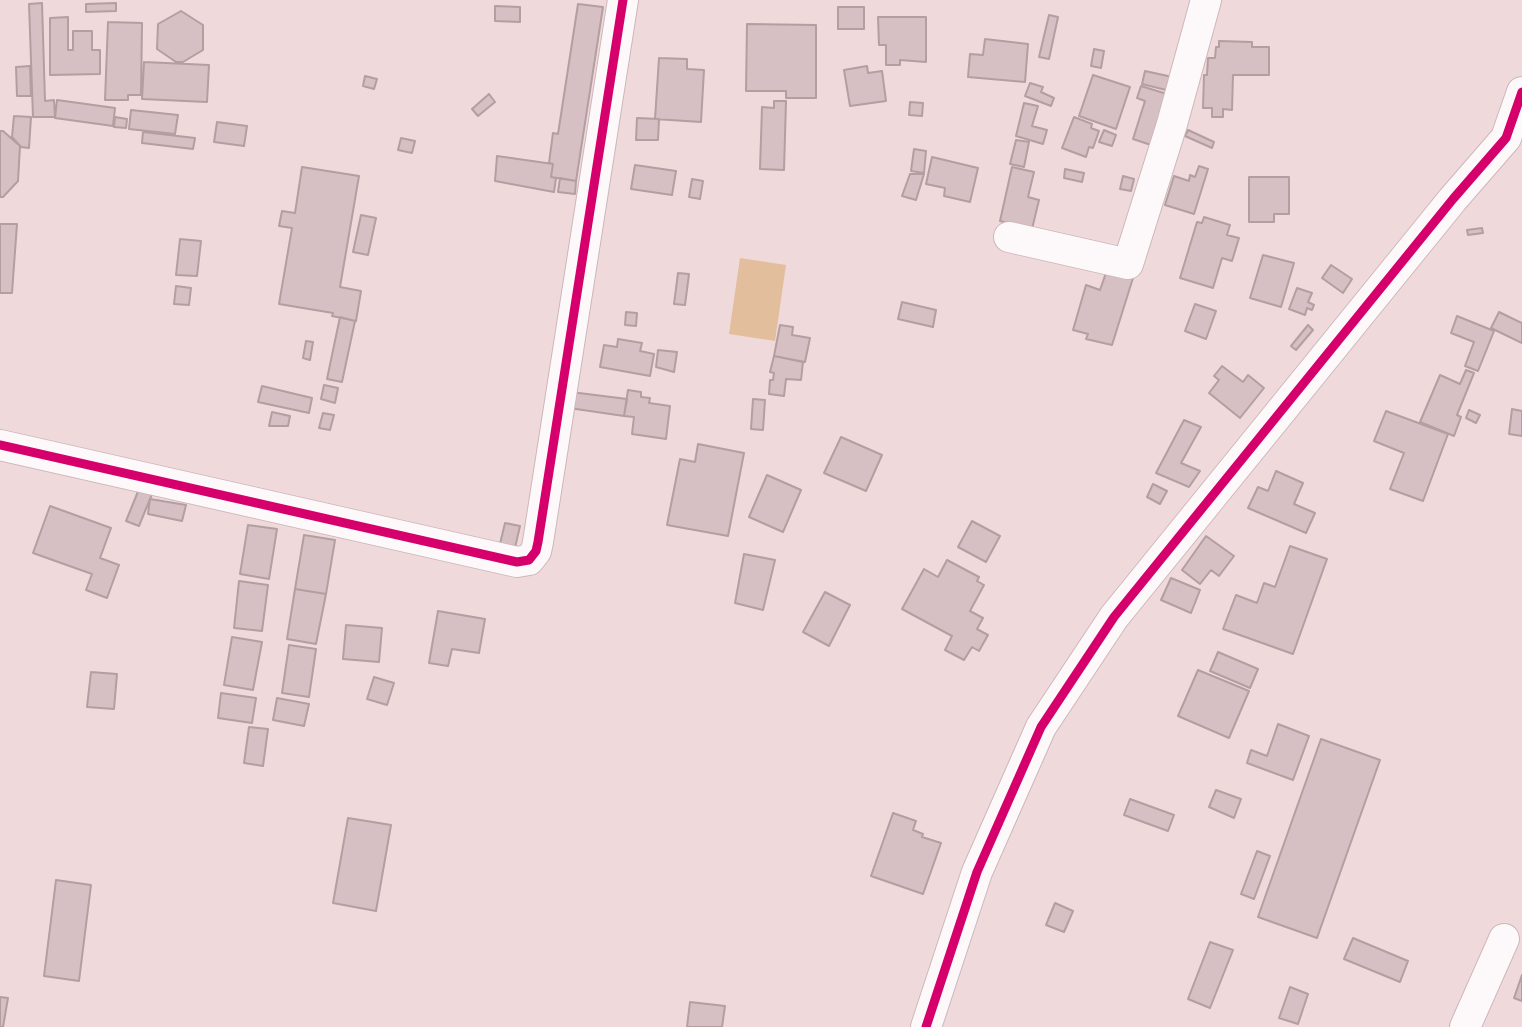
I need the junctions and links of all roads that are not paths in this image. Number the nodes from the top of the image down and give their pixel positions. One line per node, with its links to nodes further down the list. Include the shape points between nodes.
1 (623, 0): 5 (street, via 538,542 529,560 517,562)
2 (1206, 0): 4 (street, via 1128,264)
3 (1522, 92): 7 (street, via 1506,138 1114,617 1041,727 977,872)
4 (1009, 237)
5 (0, 446)
6 (1504, 939): 8 (street)
7 (926, 1027)
8 (1465, 1027)

